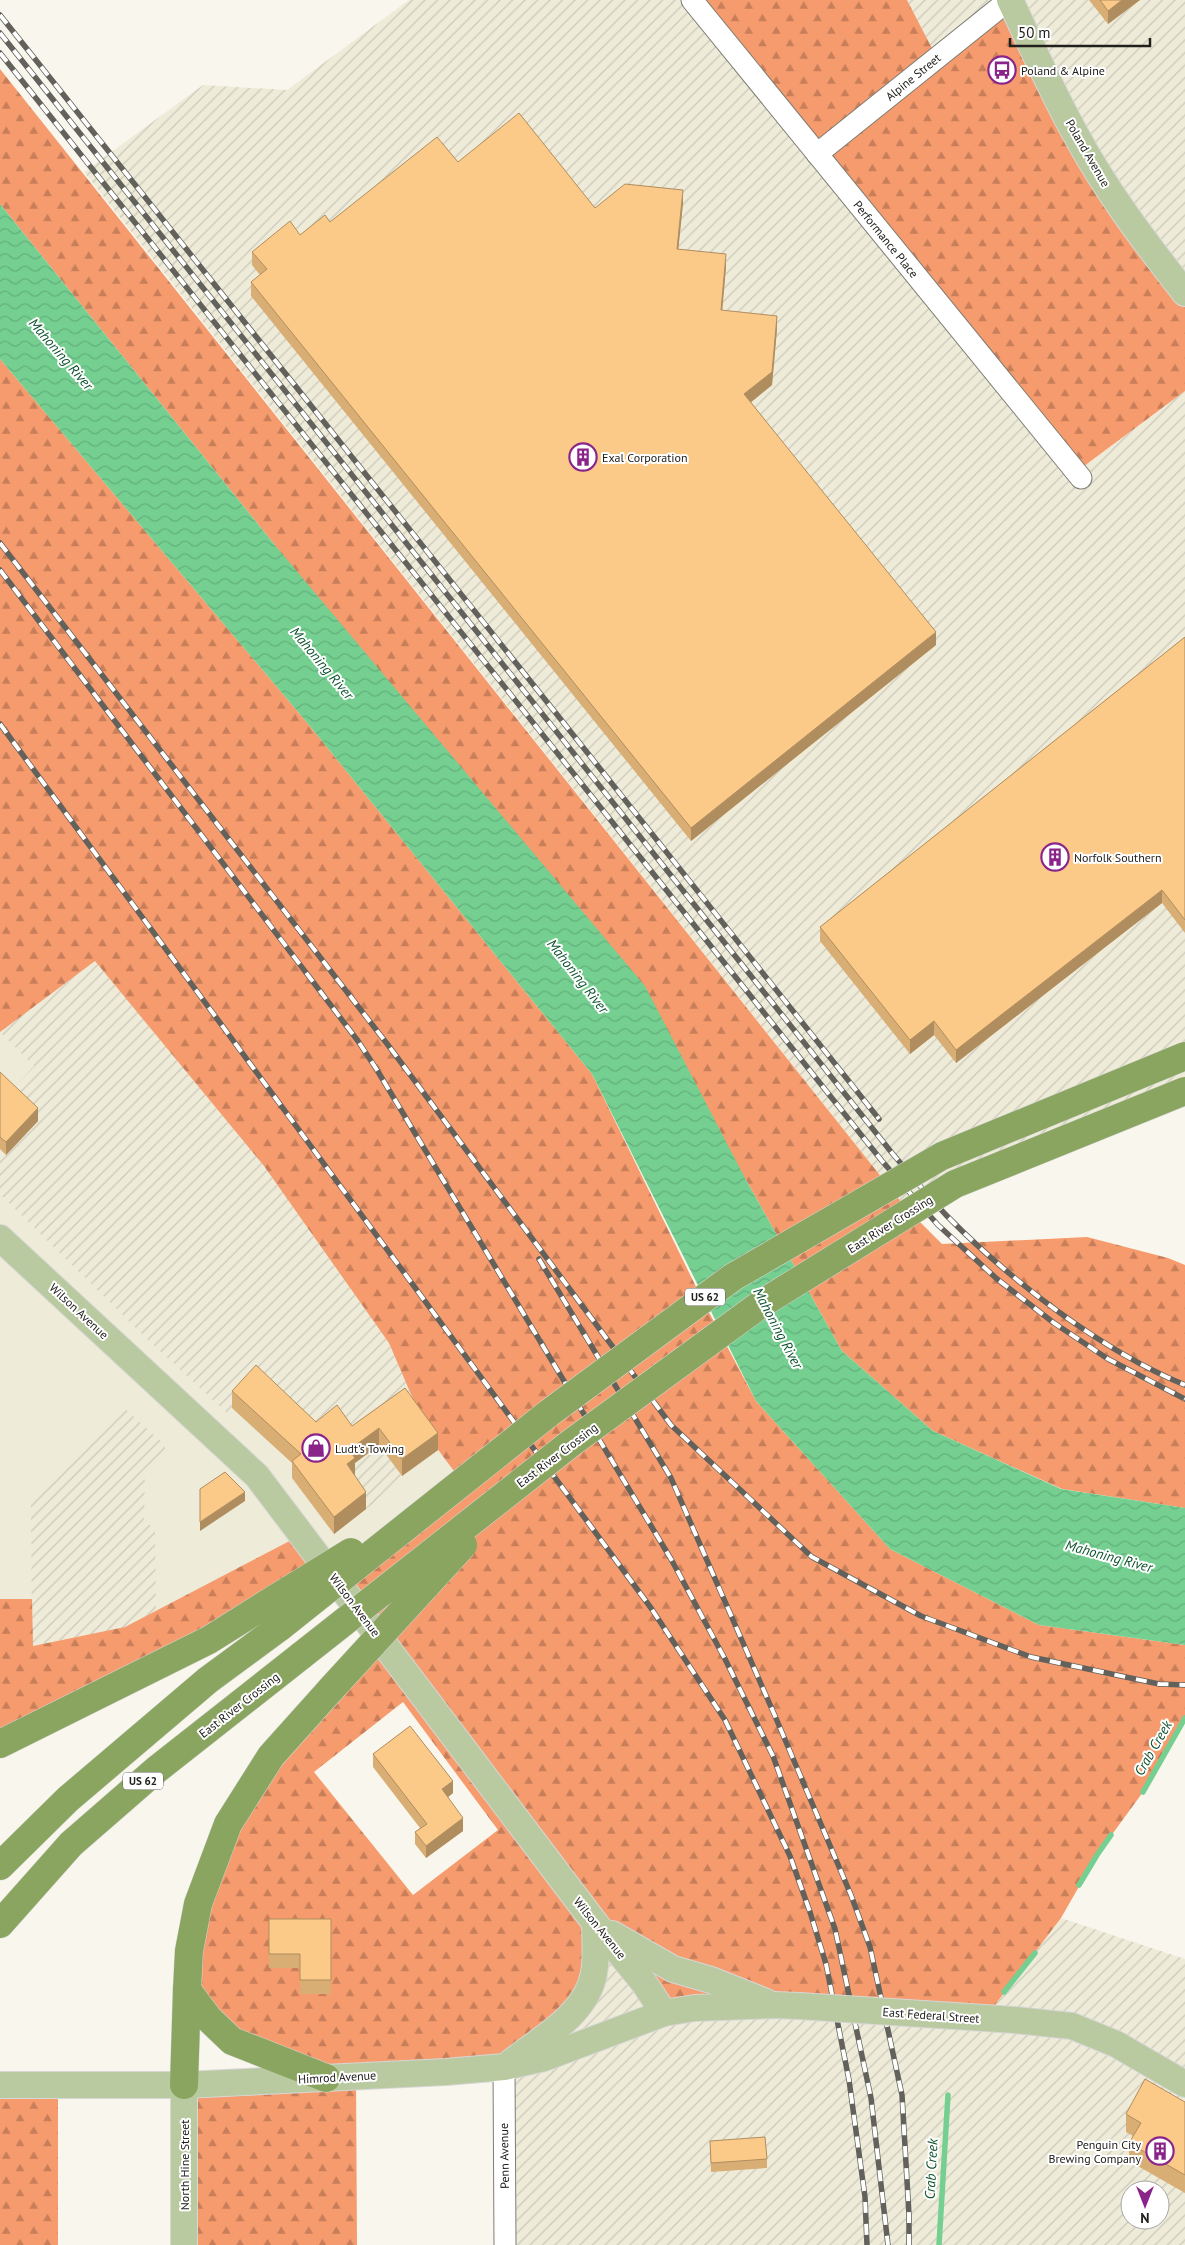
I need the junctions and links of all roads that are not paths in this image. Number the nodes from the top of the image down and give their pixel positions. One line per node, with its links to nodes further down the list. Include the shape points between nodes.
1 (692, 0): 3 (street, Performance Place)
2 (1009, 0): 3 (street, Alpine Street); 4 (main road, Poland Avenue, via 1074,132 1100,176 1131,224)
3 (817, 154): 5 (street, Performance Place)
4 (1185, 293)
5 (1080, 478)
6 (1185, 1056): 10 (highway, US 62, bridge, via 942,1156 733,1277 549,1412)
7 (1185, 1091): 9 (highway, East River Crossing / US 62, bridge, via 955,1184 761,1304)
8 (0, 1238): 13 (main road, Wilson Avenue, via 257,1476)
9 (522, 1481): 14 (highway, East River Crossing / US 62, bridge, via 156,1770 71,1844); 15 (highway, bridge, via 271,1756 228,1824 198,1904 189,1951)
10 (456, 1486): 11 (highway, bridge, via 209,1640); 12 (highway, US 62, bridge, via 280,1627 208,1680 68,1799)
11 (0, 1744)
12 (0, 1866)
13 (595, 1923): 16 (main road, via 666,1966); 17 (main road, Wilson Avenue); 18 (main road, via 594,1972 584,2001)
14 (0, 1924)
15 (187, 1990): 19 (highway, via 208,2018 232,2041); 22 (highway)
16 (774, 2005): 17 (main road, East Federal Street, via 695,2008); 20 (main road, East Federal Street, bridge, via 1072,2026 1116,2044)
17 (664, 2013): 18 (main road, Himrod Avenue, via 544,2058)
18 (504, 2067): 19 (main road, Himrod Avenue); 24 (street, Penn Avenue)
19 (326, 2078): 22 (main road, Himrod Avenue)
20 (1185, 2084)
21 (0, 2085): 22 (main road, Himrod Avenue)
22 (184, 2085): 23 (main road, North Hine Street)
23 (184, 2245)
24 (505, 2245)

